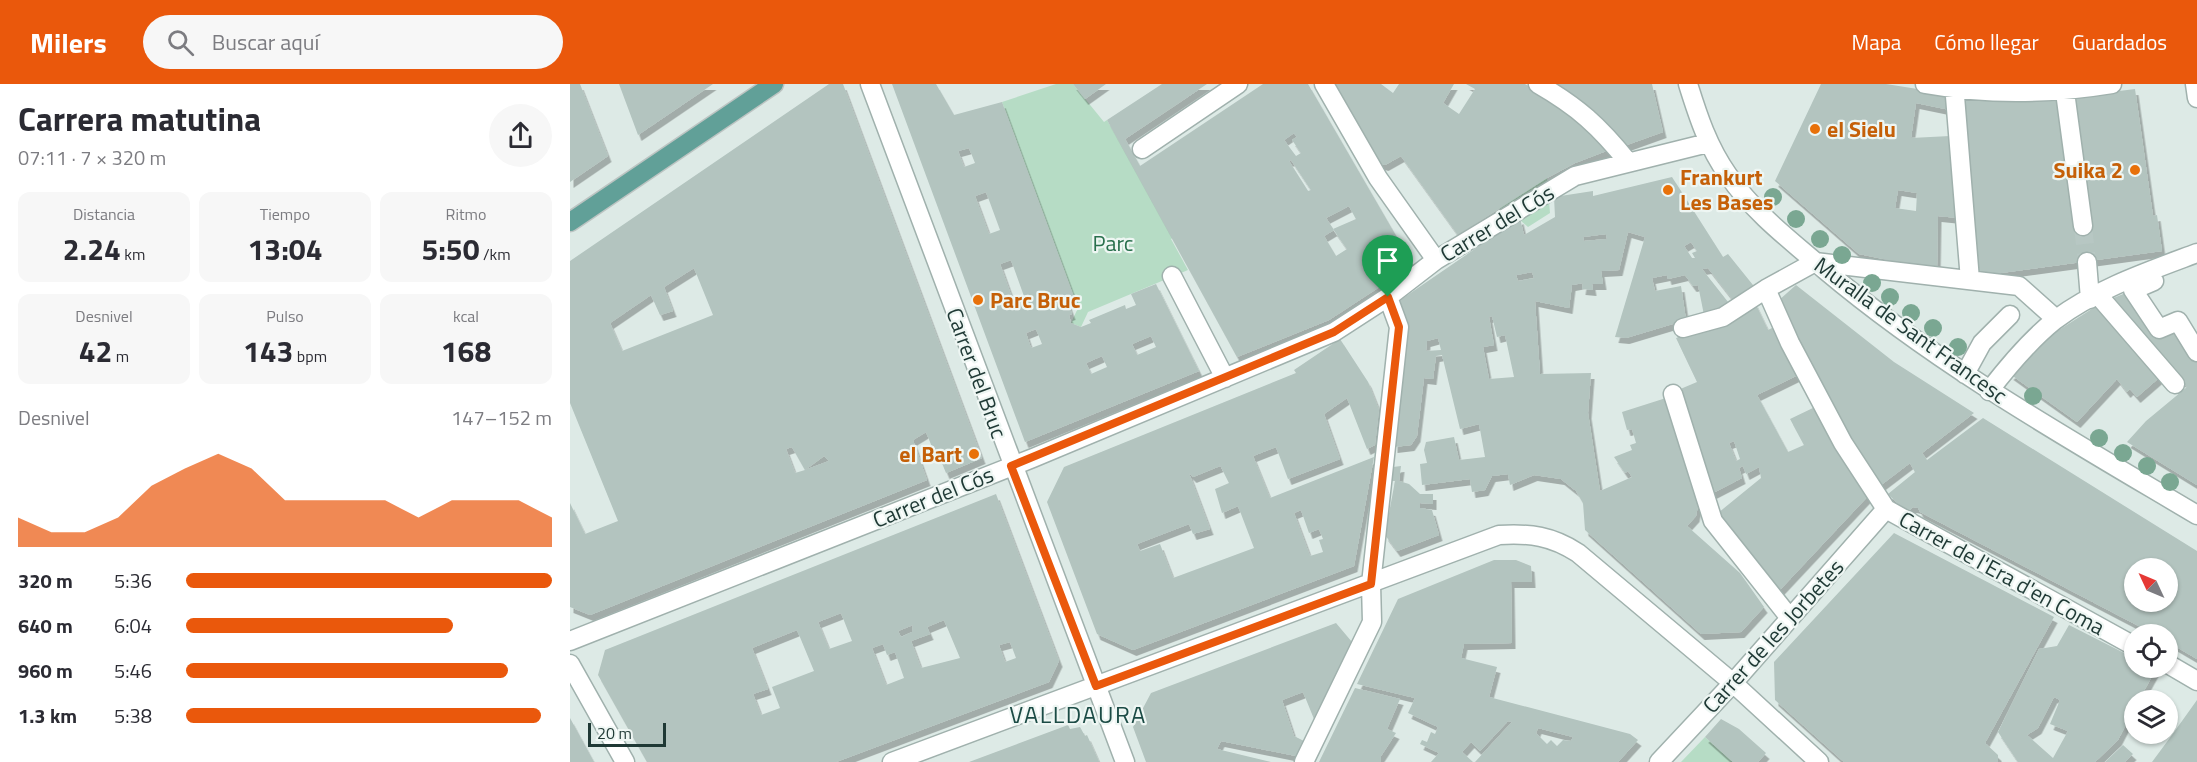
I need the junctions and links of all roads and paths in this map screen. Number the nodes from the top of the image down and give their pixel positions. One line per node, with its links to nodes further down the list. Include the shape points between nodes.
1 (774, 84): 16 (main road)
2 (870, 84): 37 (street, Carrer del Bruc)
3 (1238, 84): 14 (street)
4 (1324, 84): 19 (street, via 1378,178)
5 (1539, 84): 15 (street, via 1601,129)
6 (1688, 84): 13 (street, Muralla de Sant Francesc)
7 (1925, 84): 10 (street)
8 (2112, 84): 11 (street)
9 (2195, 84): 12 (street)
10 (1954, 87): 11 (street); 24 (street)
11 (2066, 92): 17 (street)
12 (2197, 98)
13 (1708, 143): 15 (street, Carrer del Cós); 20 (street, Muralla de Sant Francesc, via 1753,207)
14 (1142, 149)
15 (1628, 162): 19 (street, Carrer del Cós, via 1575,176)
16 (570, 222)
17 (2083, 226)
18 (2197, 253): 27 (street, via 2145,272)
19 (1436, 260): 26 (street, Carrer del Cós)
20 (1815, 262): 24 (street); 25 (street); 32 (street, Muralla de Sant Francesc)
21 (2087, 262): 27 (street)
22 (2197, 263): 31 (street, via 2133,290 2159,329 2178,321)
23 (1172, 276): 33 (street)
24 (1970, 280): 29 (street, via 2019,286)
25 (1766, 289): 30 (street, via 1723,317); 38 (street, Carrer de l'Era d'en Coma, via 1790,344 1843,442)
26 (1388, 297): 33 (street, Carrer del Cós, via 1334,332); 40 (street, via 1399,327)
27 (2095, 297): 29 (street); 34 (street)
28 (2010, 315): 32 (street, via 1982,343)
29 (2056, 319): 35 (street, via 2030,342)
30 (1683, 328)
31 (2197, 352)
32 (1965, 374): 35 (street, Muralla de Sant Francesc)
33 (1225, 378): 37 (street, Carrer del Cós)
34 (2175, 384)
35 (1989, 391): 39 (street, Muralla de Sant Francesc)
36 (1673, 394): 41 (street, via 1713,521)
37 (1011, 466): 43 (street, Carrer del Cós); 48 (street, Carrer del Bruc)
38 (1886, 509): 41 (street, Carrer de les Jorbetes); 42 (street, Carrer de l'Era d'en Coma)
39 (2197, 515)
40 (1371, 584): 47 (street, via 1499,536 1524,533 1560,542); 48 (street); 52 (street, via 1372,622)
41 (1790, 618): 47 (street, Carrer de les Jorbetes)
42 (2124, 640)
43 (570, 641)
44 (570, 664): 49 (street)
45 (2178, 670): 46 (street)
46 (2197, 681)
47 (1733, 683): 53 (street, Carrer de les Jorbetes); 54 (street)
48 (1096, 686): 50 (street); 51 (street, Carrer del Bruc)
49 (625, 762)
50 (892, 762)
51 (1125, 762)
52 (1304, 762)
53 (1659, 762)
54 (1819, 762)

